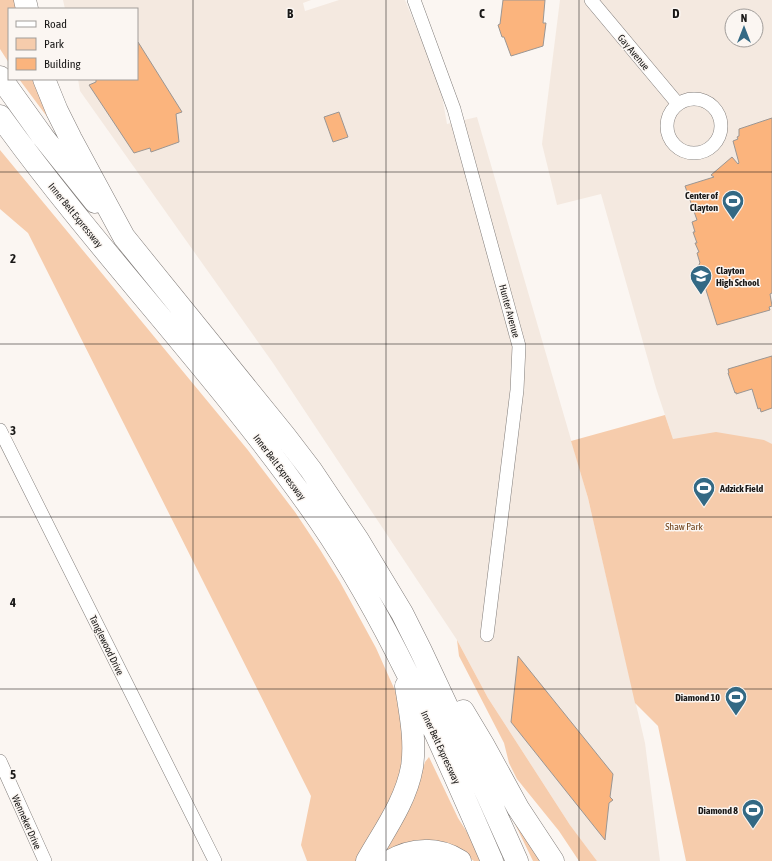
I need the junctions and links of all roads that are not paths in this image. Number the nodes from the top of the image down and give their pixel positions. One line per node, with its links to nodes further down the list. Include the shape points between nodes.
1 (414, 0): 12 (street, Hunter Avenue, via 454,109 519,346 517,398)
2 (591, 0): 5 (street, Gay Avenue)
3 (0, 77): 9 (highway, via 43,137)
4 (44, 80): 9 (highway, via 57,111)
5 (678, 104): 5 (street, via 667,123 669,138 682,150 691,153 706,151 720,134 721,124 716,110 708,102 699,99)
6 (0, 116): 8 (highway, Inner Belt Expressway)
7 (0, 123): 8 (highway)
8 (27, 153): 13 (highway, Inner Belt Expressway, via 242,419 319,520 357,580)
9 (124, 237): 11 (highway, via 311,470 358,540)
10 (0, 430): 16 (street, Tanglewood Drive)
11 (402, 614): 21 (highway); 22 (highway, via 484,746 518,808)
12 (487, 635)
13 (404, 667): 17 (highway, via 412,739 412,765 400,802); 20 (highway, Inner Belt Expressway)
14 (0, 762): 15 (street, Wenneker Drive)
15 (45, 861)
16 (215, 861)
17 (366, 861)
18 (390, 861): 19 (highway, via 399,855 427,851 440,852)
19 (460, 861)
20 (492, 861)
21 (517, 861)
22 (553, 861)

